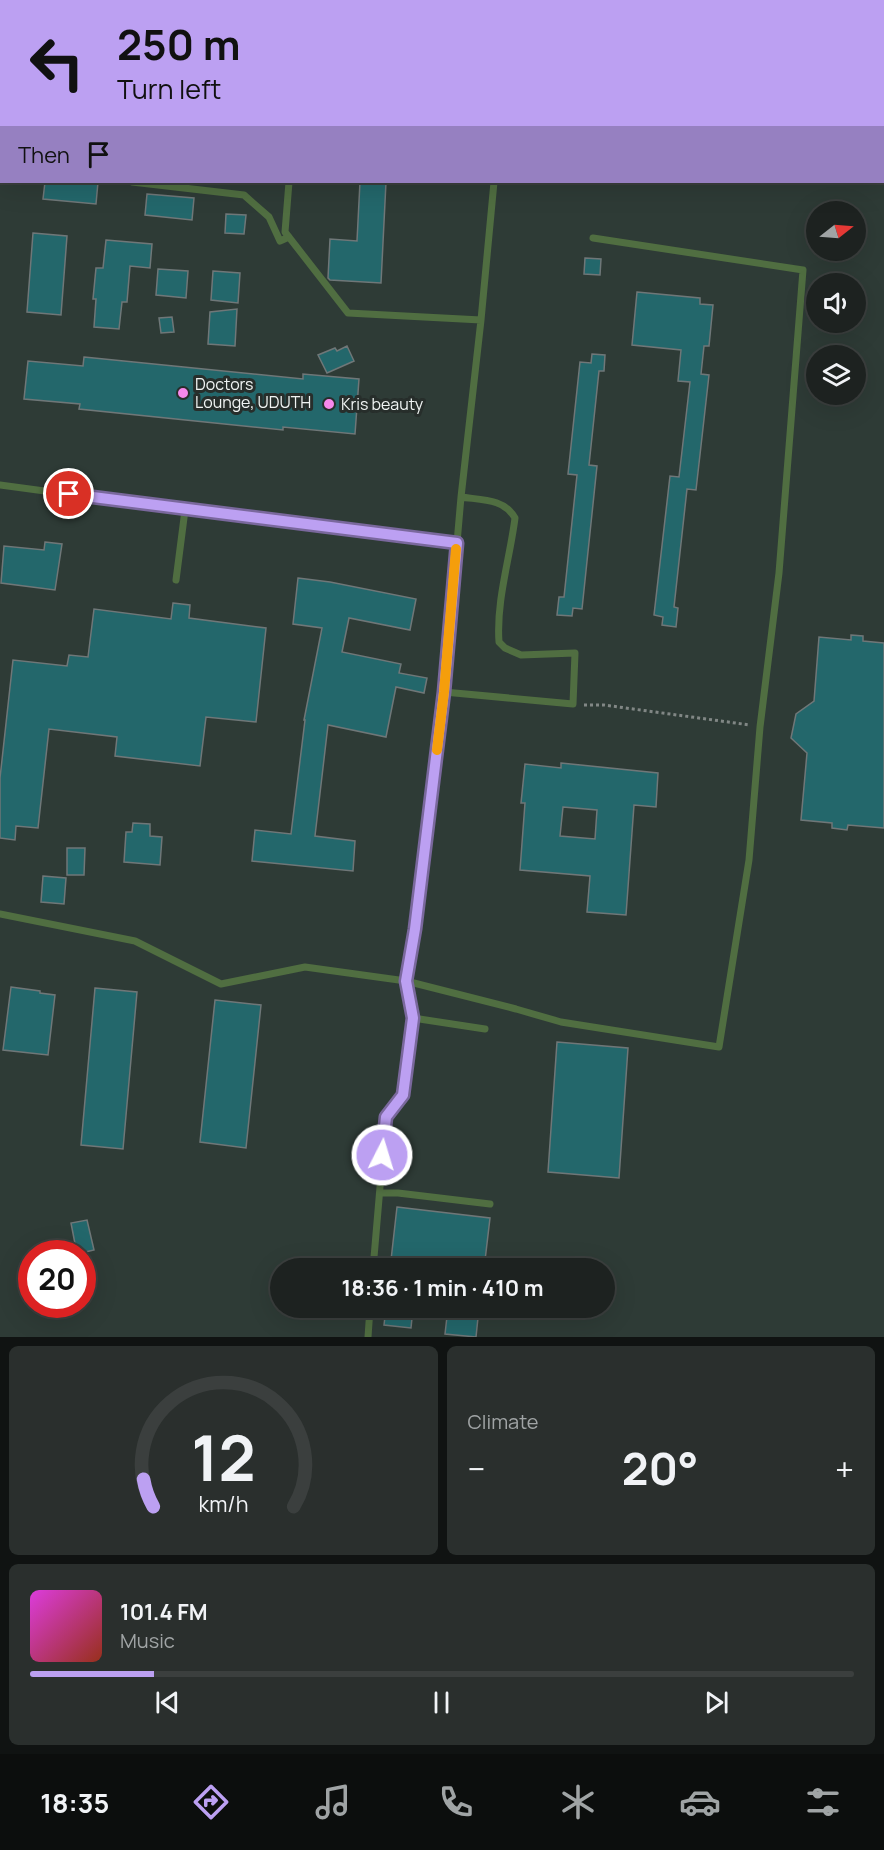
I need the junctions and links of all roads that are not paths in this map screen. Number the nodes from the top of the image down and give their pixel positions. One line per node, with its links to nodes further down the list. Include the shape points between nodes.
1 (153, 183): 4 (lane, via 244,195 269,217 280,241)
2 (289, 183): 4 (lane, via 285,232)
3 (494, 183): 6 (lane)
4 (289, 237): 6 (lane, via 348,312)
5 (592, 238): 14 (lane, via 803,270 779,573 749,860 719,1047 561,1022)
6 (481, 320): 8 (lane)
7 (0, 485): 9 (lane)
8 (461, 497): 10 (lane); 12 (lane, via 499,503 515,518 501,602 499,642 521,655 575,653 573,705)
9 (185, 510): 10 (lane); 11 (lane)
10 (457, 543): 12 (lane)
11 (176, 580)
12 (444, 692): 14 (lane)
13 (0, 914): 14 (lane, via 135,941 221,984 305,967)
14 (406, 981): 15 (lane)
15 (413, 1018): 16 (lane); 17 (lane, via 403,1095 386,1117)
16 (485, 1029)
17 (380, 1193): 18 (lane); 19 (lane)
18 (490, 1204)
19 (374, 1258)
20 (369, 1318): 21 (lane)
21 (368, 1337)

